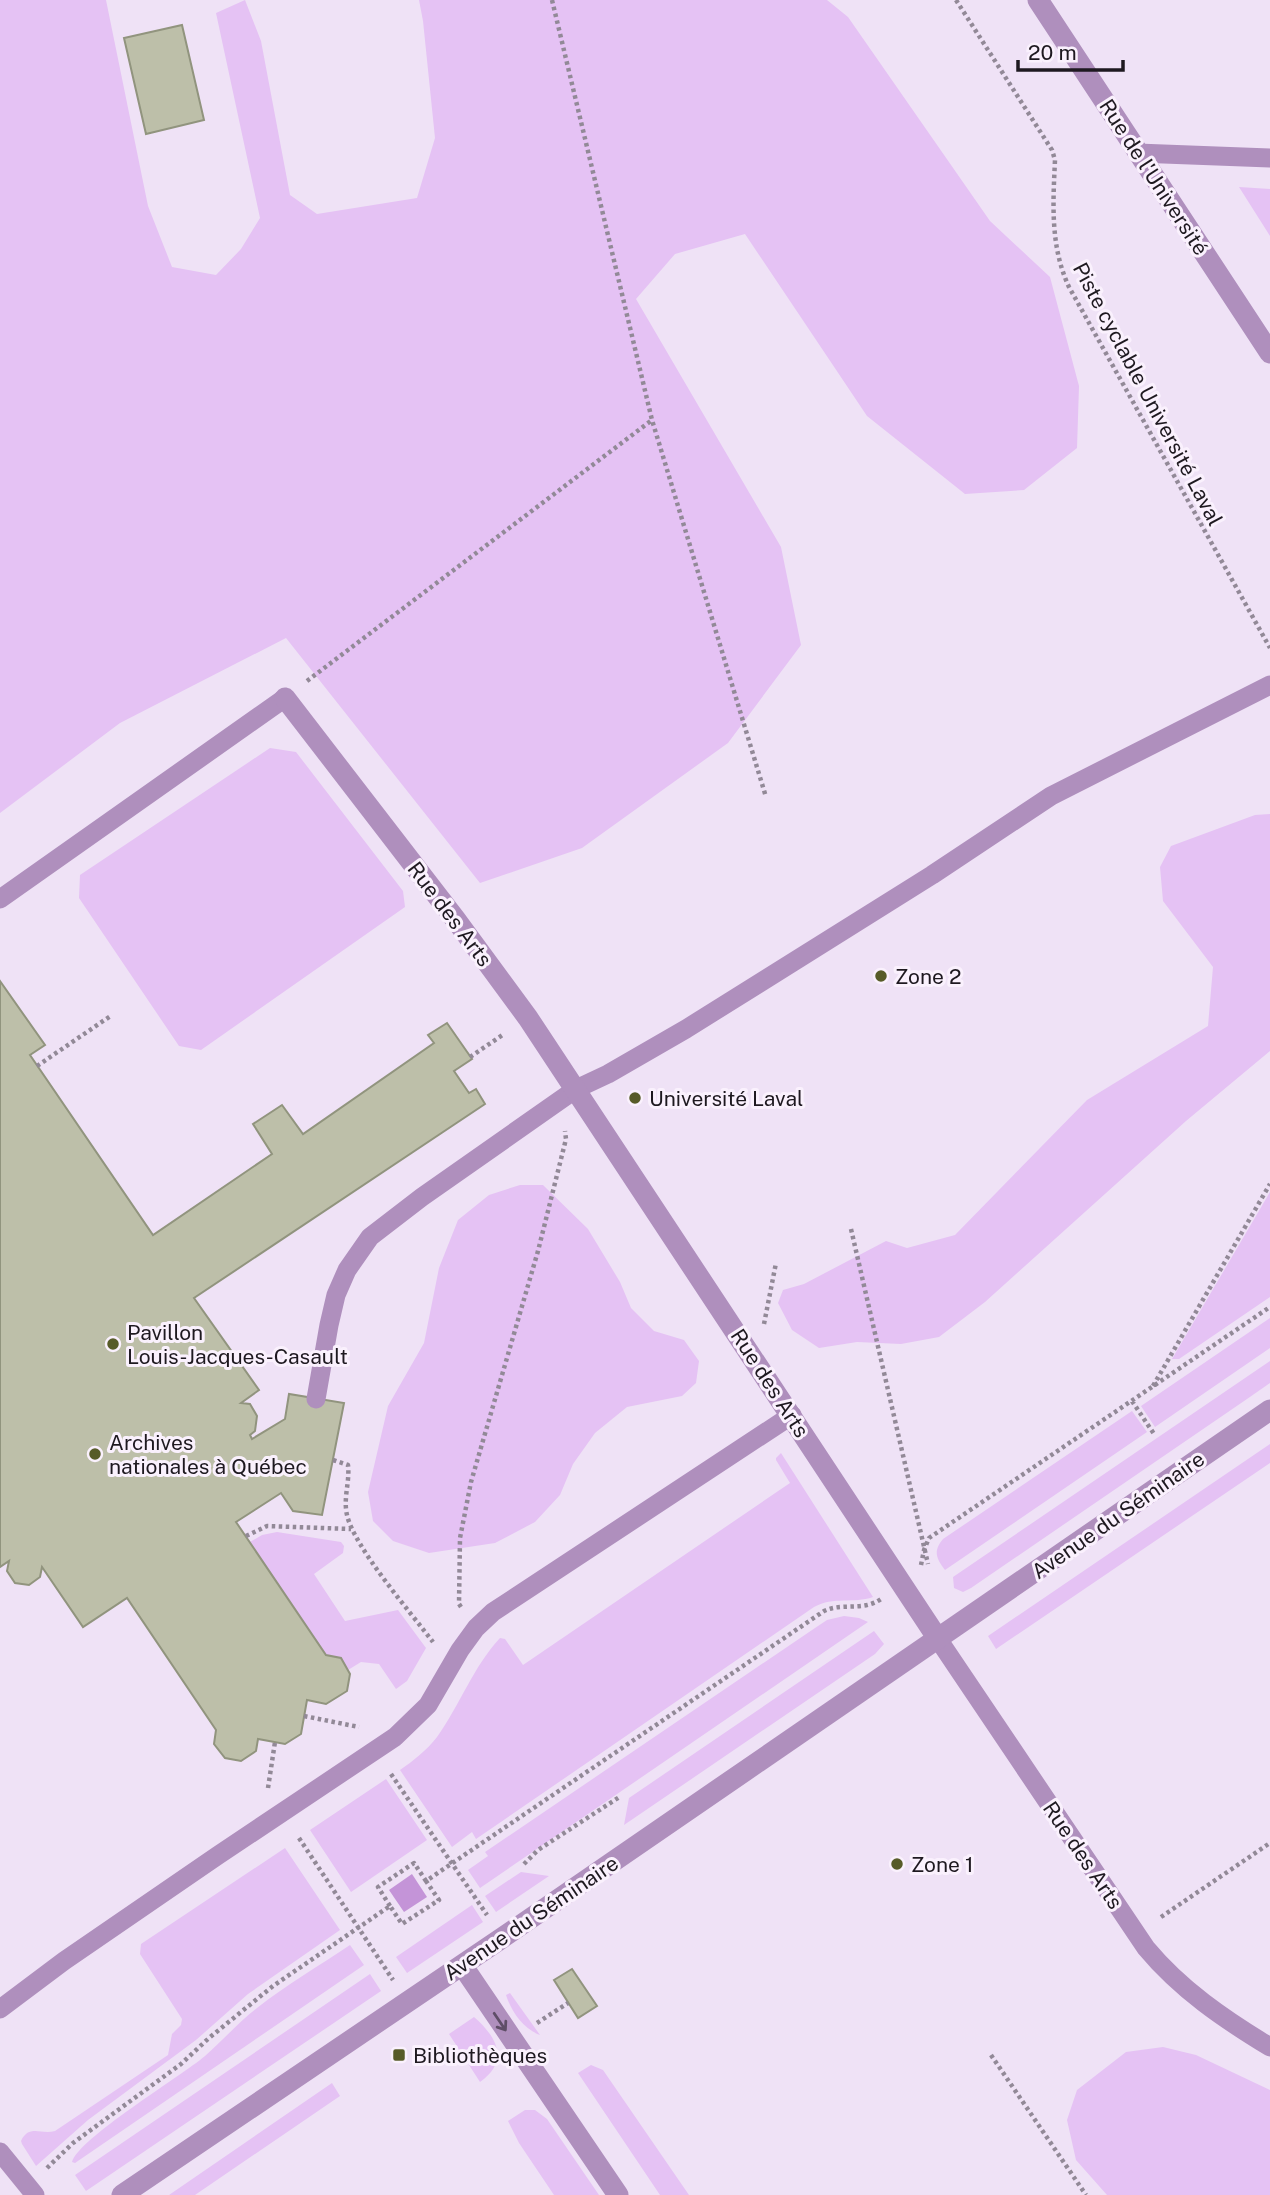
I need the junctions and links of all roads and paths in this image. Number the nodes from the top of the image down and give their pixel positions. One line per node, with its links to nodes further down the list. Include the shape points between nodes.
1 (552, 0): 7 (path)
2 (956, 0): 8 (path, Piste cyclable Université Laval, via 1052,150 1056,253 1069,287)
3 (1038, 0): 4 (street, Rue de l'Université)
4 (1137, 153): 5 (lane); 6 (street, Rue de l'Université)
5 (1270, 158)
6 (1270, 353)
7 (652, 419): 10 (path); 11 (path)
8 (1270, 648)
9 (1270, 685): 17 (lane, via 1051,796 686,1029)
10 (285, 698): 12 (lane); 14 (street, Rue des Arts)
11 (766, 797)
12 (0, 899)
13 (112, 1015): 16 (path)
14 (528, 1018): 15 (path); 17 (street, Rue des Arts)
15 (470, 1057)
16 (37, 1066)
17 (569, 1095): 24 (lane, via 370,1237 346,1270 336,1295); 27 (street, Rue des Arts); 36 (path, via 566,1139 482,1441 460,1538 459,1604)
18 (1270, 1184): 23 (path)
19 (851, 1229): 32 (path)
20 (776, 1263): 22 (path)
21 (1270, 1307): 23 (path)
22 (763, 1326)
23 (1151, 1388): 25 (path)
24 (316, 1399)
25 (1132, 1401): 28 (path); 32 (path, via 929,1538)
26 (1270, 1410): 37 (street, Avenue du Séminaire)
27 (792, 1415): 36 (lane, via 504,1604); 37 (street, Rue des Arts)
28 (1154, 1434)
29 (333, 1460): 30 (path, via 348,1465 346,1506)
30 (351, 1528): 31 (path, via 267,1526); 38 (path)
31 (246, 1536)
32 (923, 1550): 33 (path); 34 (path)
33 (928, 1564)
34 (920, 1568)
35 (877, 1602): 47 (path, via 869,1607 824,1611)
36 (476, 1628): 38 (lane)
37 (938, 1639): 54 (street, Avenue du Séminaire); 59 (lane, Rue des Arts, via 1158,1962 1206,2006)
38 (451, 1665): 57 (lane, via 428,1704 395,1738)
39 (304, 1716): 40 (path)
40 (359, 1727)
41 (275, 1742): 43 (path)
42 (391, 1774): 47 (path)
43 (268, 1789)
44 (621, 1796): 48 (path)
45 (299, 1838): 53 (path)
46 (1270, 1843): 51 (path)
47 (452, 1864): 49 (path); 52 (path)
48 (524, 1864)
49 (426, 1881): 50 (path, via 414,1863 378,1887); 50 (path, via 439,1900 402,1924)
50 (390, 1906): 53 (path)
51 (1161, 1917)
52 (489, 1918)
53 (358, 1928): 55 (path); 62 (path, via 273,1986)
54 (462, 1965): 64 (street, Avenue du Séminaire); 65 (street, one-way to 65)
55 (395, 1981)
56 (568, 2003): 58 (path)
57 (0, 2008)
58 (537, 2023)
59 (1270, 2047)
60 (992, 2054): 66 (path)
61 (0, 2152): 63 (lane)
62 (40, 2173)
63 (34, 2195)
64 (122, 2195)
65 (618, 2195)
66 (1086, 2195)

